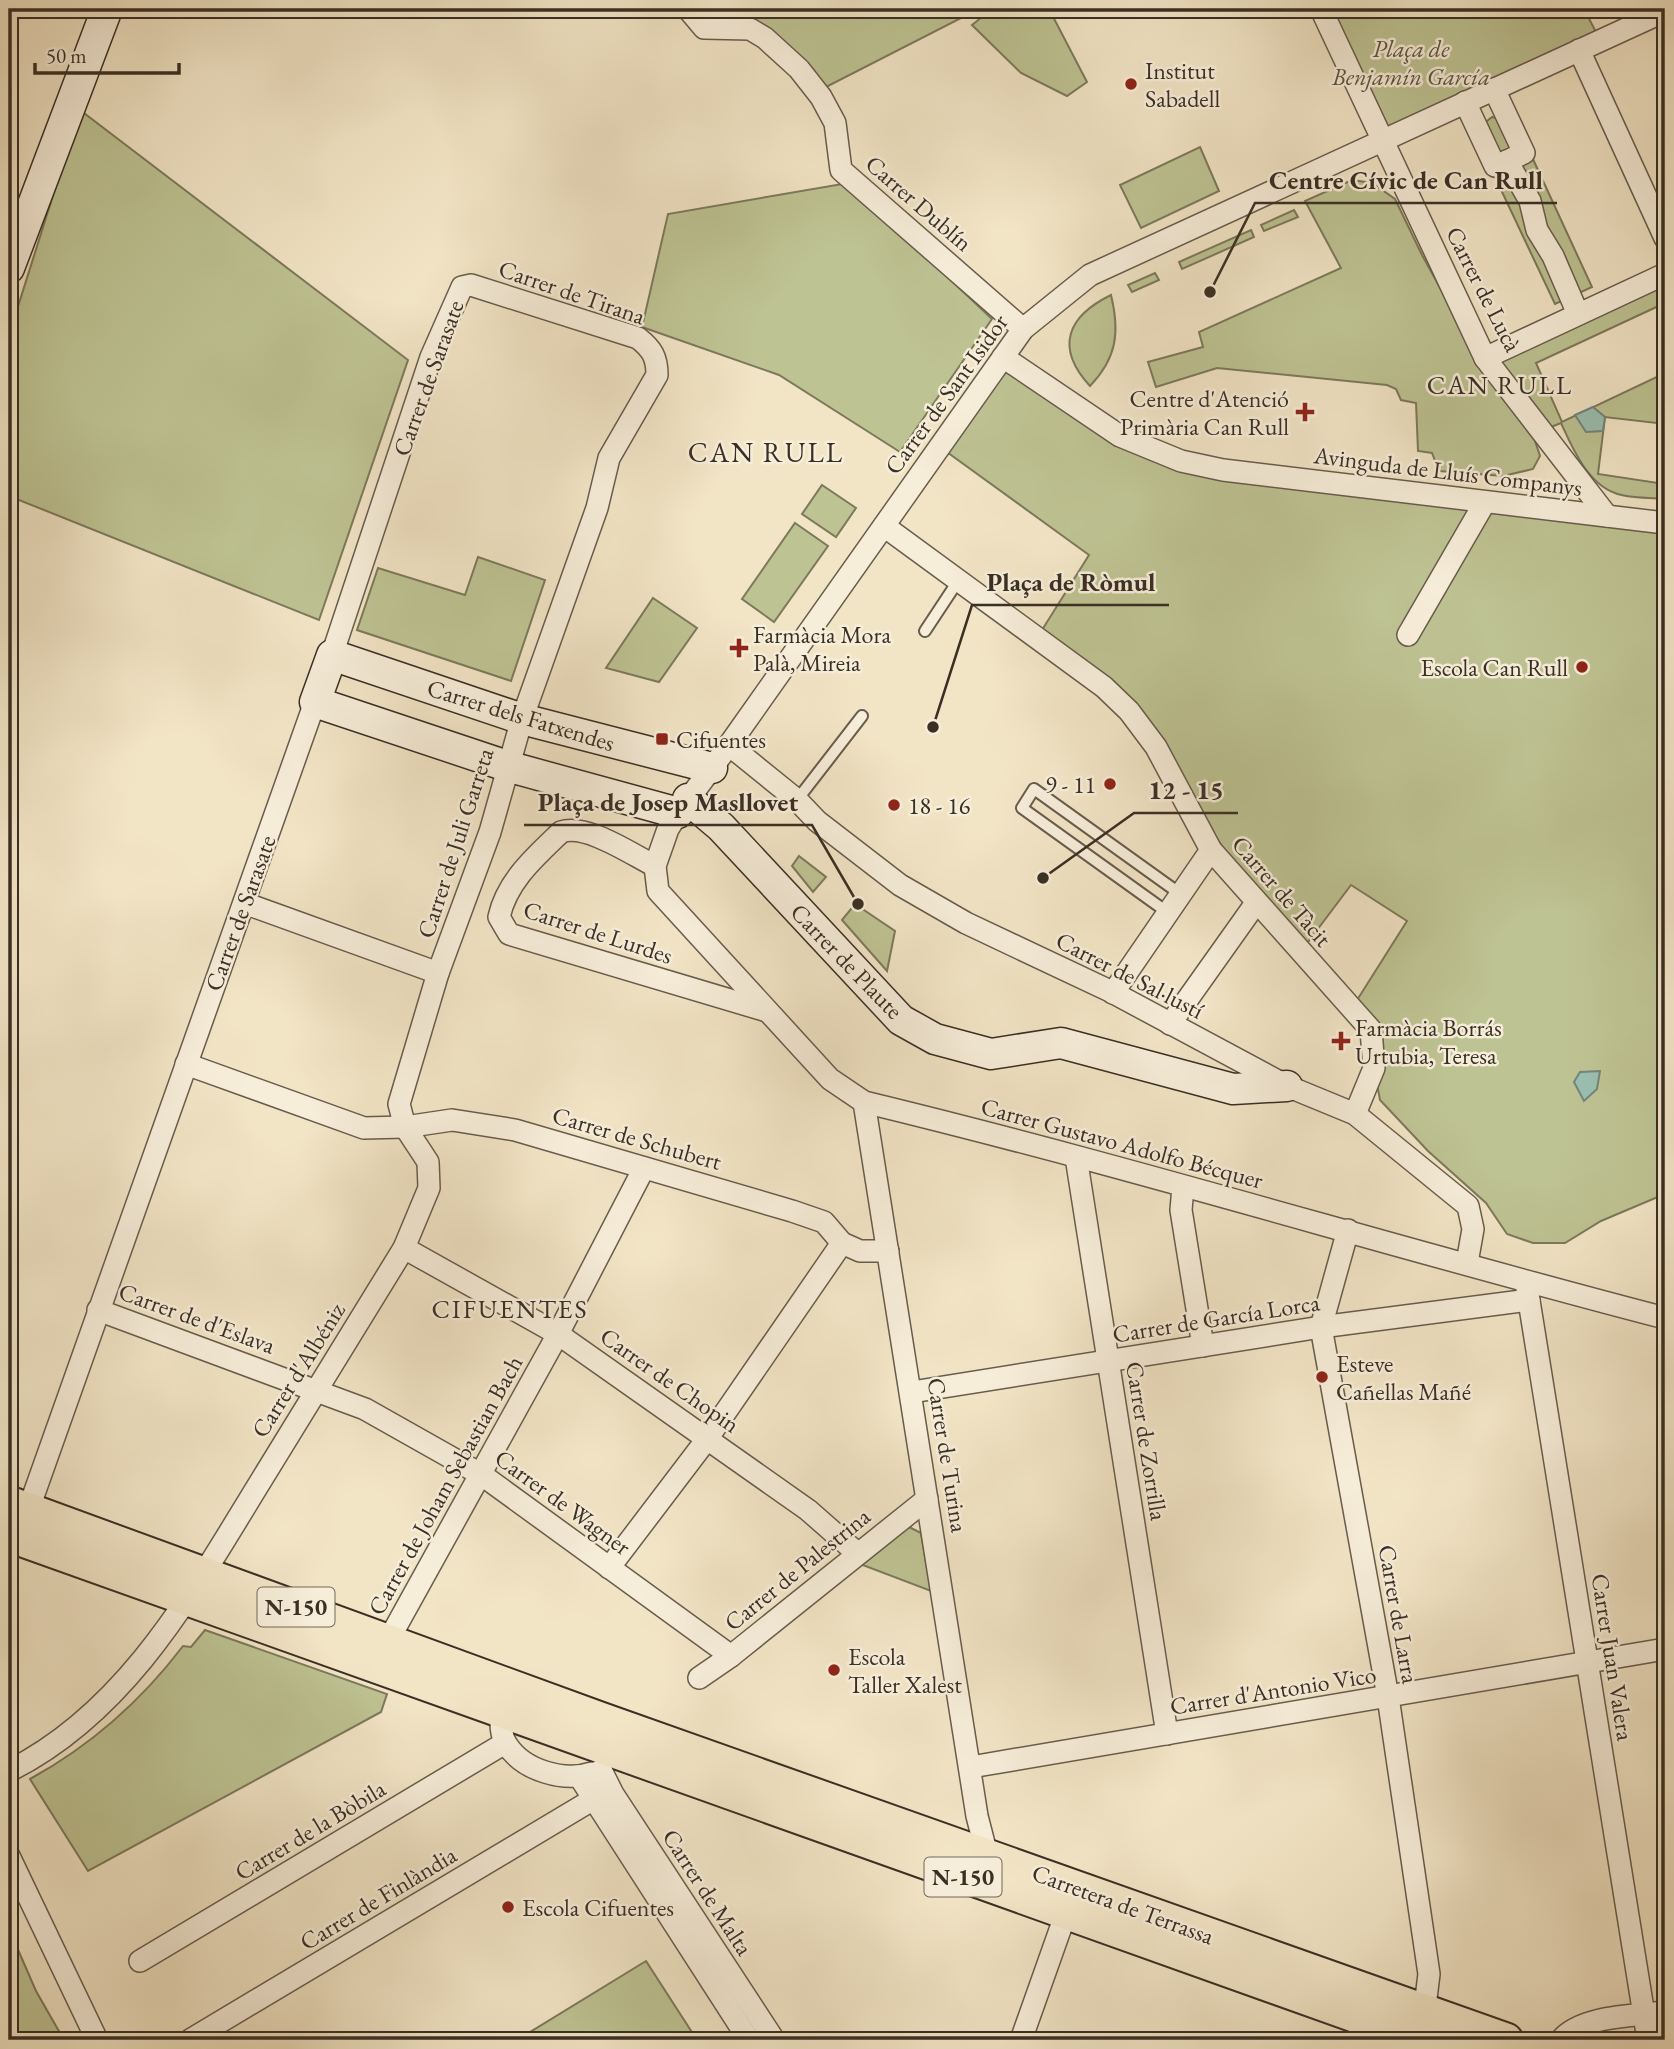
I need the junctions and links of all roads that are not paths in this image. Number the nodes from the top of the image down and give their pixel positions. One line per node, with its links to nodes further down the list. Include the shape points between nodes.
1 (107, 9): 11 (street)
2 (688, 9): 15 (street, Carrer Dublín, via 704,28 750,29 782,52 821,97 835,123 841,170)
3 (1321, 9): 8 (street, Carrer de Lucà)
4 (1665, 11): 5 (street, Carrer de Sant Isidor)
5 (1579, 50): 6 (street, Carrer de Sant Isidor); 10 (street)
6 (1494, 89): 7 (street, Carrer de Sant Isidor); 9 (street, via 1524,153)
7 (1465, 102): 8 (street, Carrer de Sant Isidor); 9 (street, via 1495,166)
8 (1382, 142): 15 (street, Carrer de Sant Isidor, via 1090,275); 17 (street, Carrer de Lucà)
9 (1507, 160): 14 (street, via 1530,201 1536,230 1553,256)
10 (1665, 238)
11 (9, 268)
12 (1665, 274): 14 (street)
13 (462, 287): 18 (street, Carrer de Tirana, via 471,285 638,338); 26 (street, Carrer de Sarasate, via 431,357)
14 (1578, 314): 17 (street)
15 (1023, 329): 16 (street, Carrer de Sant Isidor)
16 (1003, 357): 19 (street, Avinguda de Lluís Companys, via 1120,436 1181,461); 22 (street, Carrer de Sant Isidor)
17 (1485, 358): 20 (street, Carrer de Lucà)
18 (657, 360): 29 (street, Carrer de Juli Garreta, via 657,375 609,458 597,508)
19 (1485, 502): 20 (street, Avinguda de Lluís Companys); 25 (street)
20 (1606, 516): 21 (street, Avinguda de Lluís Companys)
21 (1665, 523)
22 (884, 526): 23 (street, Carrer de Tàcit); 30 (street, Carrer de Sant Isidor)
23 (958, 581): 24 (lane); 34 (street, Carrer de Tàcit, via 1104,687 1129,711 1156,747)
24 (925, 631)
25 (1408, 635)
26 (332, 654): 27 (street, Carrer de Sarasate); 29 (street, Carrer dels Fatxendes)
27 (315, 702): 31 (street, Carrer dels Fatxendes); 38 (street, Carrer de Sarasate)
28 (862, 716): 32 (lane)
29 (522, 719): 30 (street, Carrer dels Fatxendes); 31 (street, Carrer de Juli Garreta)
30 (721, 756): 32 (street, Carrer de Sal·lustí); 33 (street, Carrer de Sant Isidor)
31 (510, 767): 33 (street, Carrer dels Fatxendes); 40 (street, Carrer de Juli Garreta)
32 (797, 800): 41 (street, Carrer de Sal·lustí, via 900,885 966,923)
33 (683, 806): 35 (street, Carrer de Sant Isidor, via 667,829); 45 (street, Carrer de Plaute, via 721,827 901,1020 935,1039 991,1054 1061,1043 1233,1089)
34 (1211, 850): 36 (street); 37 (street, Carrer de Tàcit)
35 (655, 871): 42 (street, Carrer Gustavo Adolfo Bécquer, via 658,891); 42 (street, Carrer de Lurdes, via 585,831 571,828 561,832 512,883 499,918 509,934)
36 (1178, 893): 39 (street); 39 (lane, via 1034,789 1022,808)
37 (1255, 903): 43 (street); 47 (street, Carrer de Tàcit, via 1371,1030 1374,1068)
38 (244, 904): 40 (street); 44 (street, Carrer de Sarasate)
39 (1167, 912): 41 (street)
40 (438, 973): 48 (street, Carrer de Juli Garreta, via 399,1104)
41 (1113, 993): 43 (street, Carrer de Sal·lustí)
42 (769, 1011): 46 (street, Carrer Gustavo Adolfo Bécquer, via 830,1079)
43 (1170, 1024): 45 (street, Carrer de Sal·lustí)
44 (186, 1064): 48 (street, Carrer de Schubert, via 364,1128); 59 (street, Carrer de Sarasate)
45 (1287, 1086): 47 (street, Carrer de Sal·lustí)
46 (864, 1102): 49 (street, Carrer Gustavo Adolfo Bécquer); 56 (street, Carrer de Turina)
47 (1355, 1114): 57 (street, Carrer de Sal·lustí, via 1468,1206 1473,1229)
48 (405, 1127): 50 (street, Carrer de Schubert, via 452,1120 515,1130); 52 (street, Carrer de Juli Garreta, via 428,1162)
49 (1076, 1157): 51 (street, Carrer Gustavo Adolfo Bécquer); 64 (street, Carrer de Zorrilla)
50 (644, 1168): 54 (street, Carrer de Schubert, via 824,1222); 62 (street, Carrer de Joham Sebastian Bach)
51 (1183, 1187): 53 (street, Carrer Gustavo Adolfo Bécquer); 63 (street, via 1181,1210)
52 (429, 1188): 55 (street, Carrer d'Albéniz)
53 (1348, 1230): 57 (street, Carrer Gustavo Adolfo Bécquer); 61 (street, Carrer de Larra)
54 (842, 1244): 56 (street, via 860,1251); 67 (street)
55 (404, 1248): 62 (street, Carrer de Chopin); 65 (street, Carrer d'Albéniz)
56 (888, 1251): 66 (street, Carrer de Turina)
57 (1467, 1263): 58 (street, Carrer Gustavo Adolfo Bécquer)
58 (1528, 1291): 60 (street, Carrer Gustavo Adolfo Bécquer); 61 (street, Carrer de García Lorca); 77 (street, Carrer Juan Valera)
59 (98, 1310): 65 (street, Carrer de d'Eslava); 70 (street, Carrer de Sarasate)
60 (1665, 1318)
61 (1321, 1327): 63 (street, Carrer de García Lorca); 80 (street, Carrer de Larra)
62 (558, 1334): 67 (street, Carrer de Chopin); 68 (street, Carrer de Joham Sebastian Bach)
63 (1203, 1346): 64 (street, Carrer de García Lorca)
64 (1108, 1362): 66 (street, Carrer de García Lorca); 82 (street, Carrer de Zorrilla)
65 (317, 1389): 68 (street, Carrer de Wagner, via 365,1409); 73 (street, Carrer d'Albéniz)
66 (912, 1392): 69 (street, Carrer de Turina)
67 (707, 1439): 71 (street, Carrer de Chopin, via 808,1510); 72 (street)
68 (482, 1475): 72 (street, Carrer de Wagner); 74 (street, Carrer de Joham Sebastian Bach)
69 (927, 1499): 71 (street, Carrer de Palestrina); 84 (street, Carrer de Turina)
70 (16, 1522): 73 (main road, Carretera de Terrassa / N-150); 73 (main road, Carretera de Terrassa / N-150, via 116,1574)
71 (857, 1553): 76 (street, Carrer de Palestrina)
72 (609, 1568): 76 (street, Carrer de Wagner)
73 (194, 1587): 74 (main road, Carretera de Terrassa / N-150); 81 (main road, Carretera de Terrassa / N-150); 85 (street, Carrer d'Albéniz, via 170,1626 104,1703 37,1757)
74 (388, 1641): 79 (main road, Carretera de Terrassa / N-150)
75 (1665, 1650): 77 (street, Carrer d'Antonio Vico)
76 (731, 1656): 78 (street, Carrer de Palestrina)
77 (1587, 1662): 80 (street, Carrer d'Antonio Vico); 95 (street, Carrer Juan Valera)
78 (699, 1678)
79 (528, 1693): 81 (street); 83 (main road, Carretera de Terrassa / N-150)
80 (1388, 1697): 82 (street, Carrer d'Antonio Vico); 96 (street, Carrer de Larra, via 1429,1974)
81 (503, 1728): 83 (main road, Carretera de Terrassa / N-150); 86 (street, Carretera de Terrassa, via 517,1757 552,1774); 93 (street, Carrer de la Bòbila)
82 (1167, 1734): 84 (street, Carrer d'Antonio Vico)
83 (612, 1749): 86 (street, Carretera de Terrassa); 89 (main road, Carretera de Terrassa / N-150); 92 (main road, Carretera de Terrassa / N-150); 100 (street, Carrer de Malta, via 614,1794)
84 (971, 1767): 88 (street, Carrer de Turina)
85 (9, 1771)
86 (579, 1776): 87 (street, Carrer de Malta)
87 (592, 1800): 98 (street, Carrer de Finlàndia); 99 (street, Carrer de Malta)
88 (977, 1816): 89 (street); 90 (street, Carrer de Turina)
89 (947, 1841): 90 (main road, Carretera de Terrassa / N-150)
90 (988, 1855): 96 (main road, Carretera de Terrassa / N-150)
91 (9, 1856): 97 (street)
92 (1066, 1913): 96 (main road, Carretera de Terrassa / N-150, via 1314,2001); 101 (street)
93 (140, 1961)
94 (1665, 2012): 95 (street)
95 (1643, 2015): 103 (street, via 1591,2024); 104 (street, Carrer Juan Valera)
96 (1422, 2033): 102 (main road, Carretera de Terrassa / N-150)
97 (97, 2040)
98 (190, 2040)
99 (749, 2040)
100 (774, 2040)
101 (1021, 2040)
102 (1506, 2040)
103 (1561, 2040)
104 (1648, 2040)

